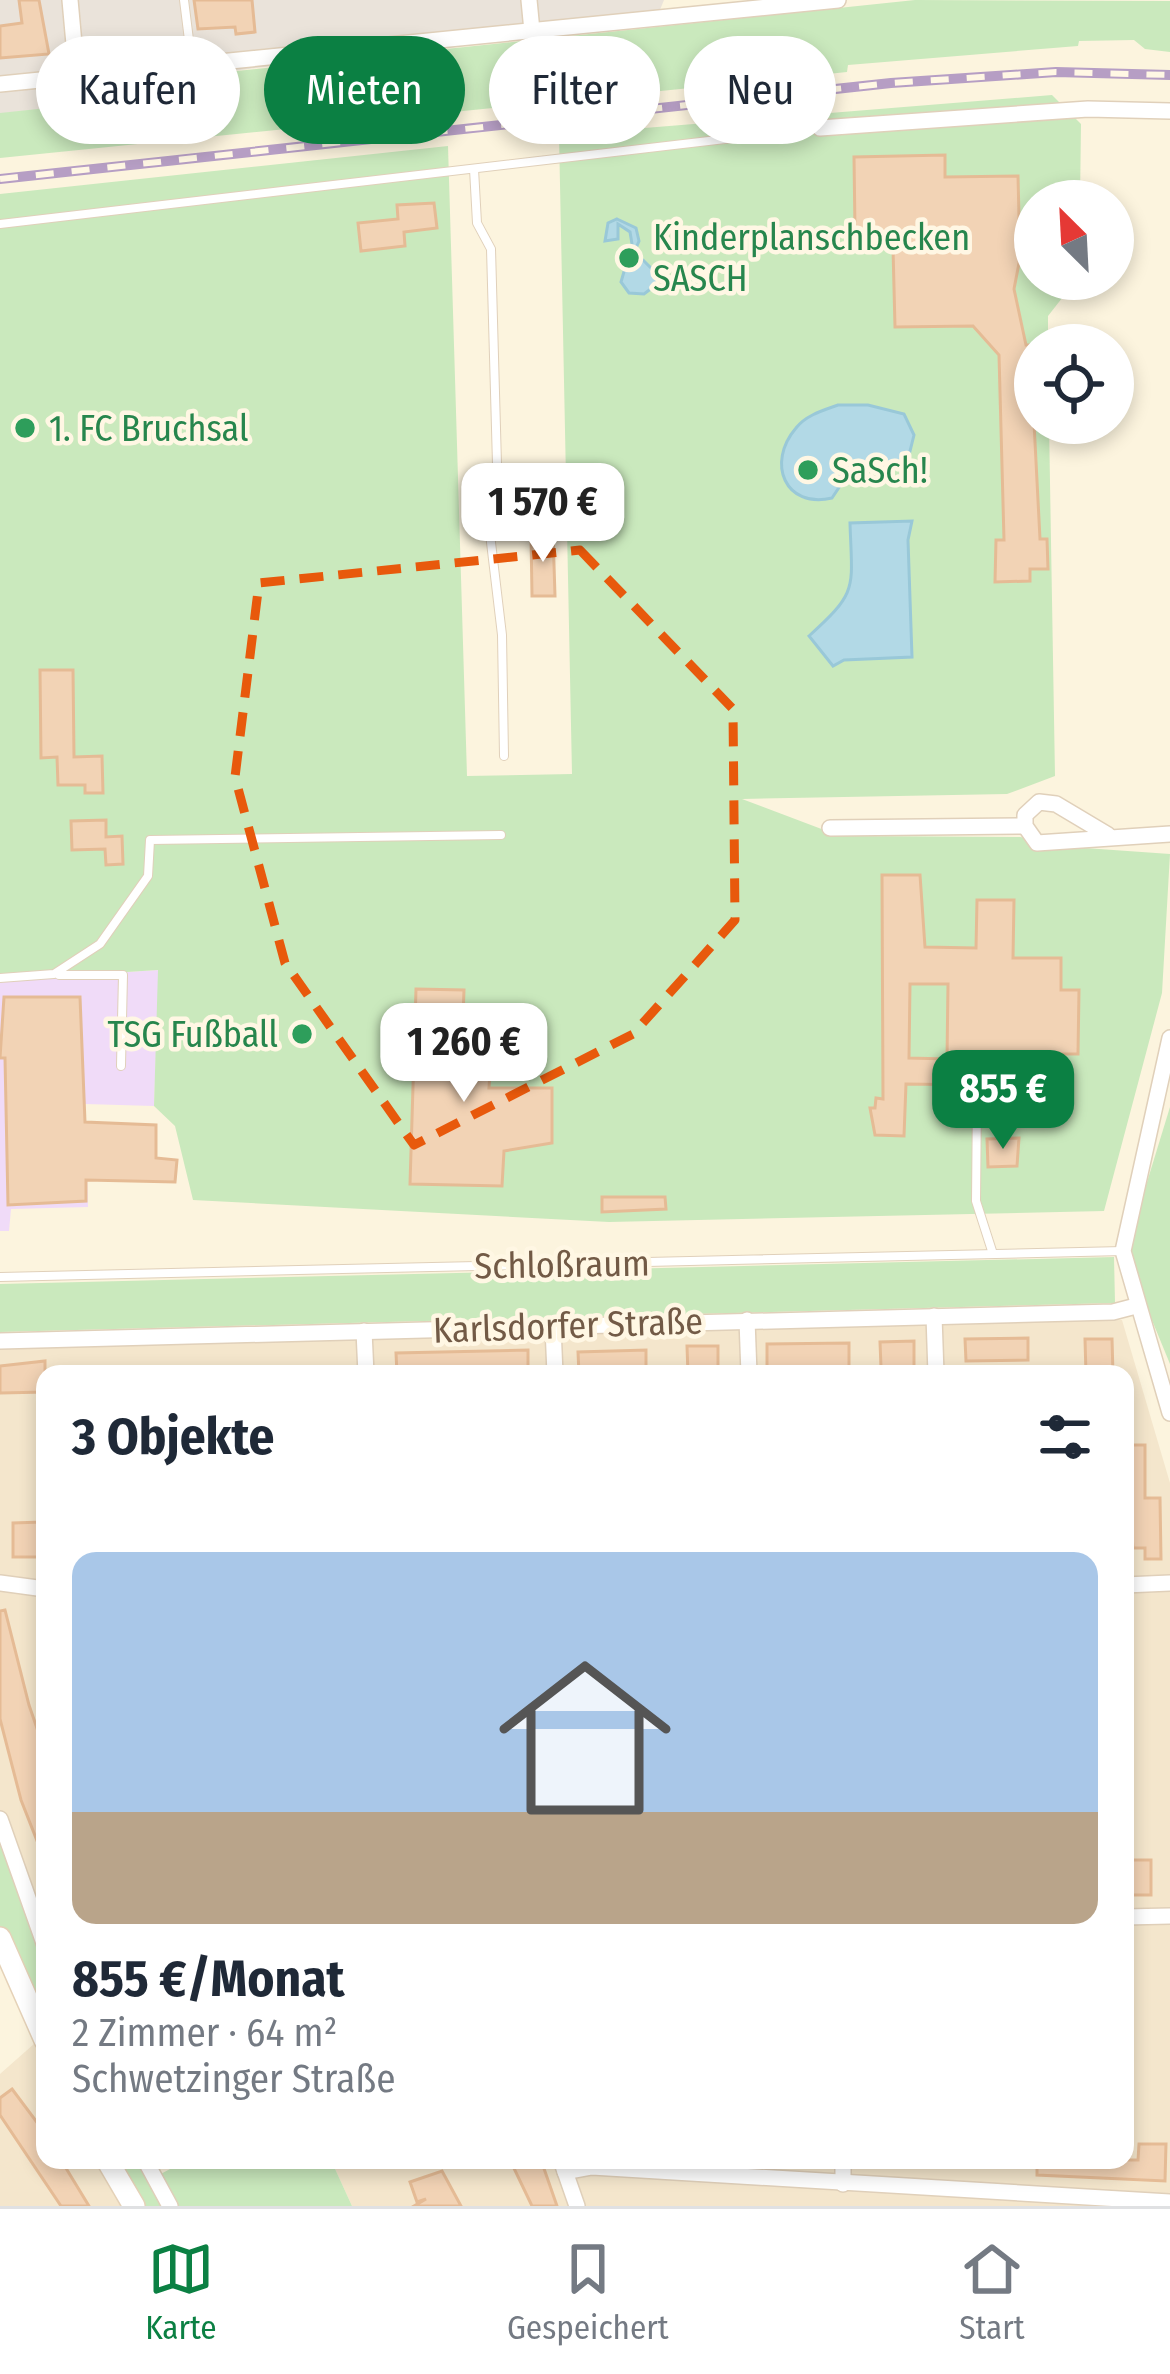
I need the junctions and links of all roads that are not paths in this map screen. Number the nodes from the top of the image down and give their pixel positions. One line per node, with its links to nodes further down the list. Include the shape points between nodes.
1 (70, 0): 6 (street)
2 (184, 0): 7 (lane)
3 (529, 0): 5 (street)
4 (838, 0): 5 (street)
5 (532, 31): 8 (street)
6 (73, 36)
7 (188, 36)
8 (240, 60)
9 (36, 81): 10 (street)
10 (0, 84)
11 (1170, 111): 12 (street)
12 (836, 127)
13 (685, 144): 14 (lane)
14 (474, 169): 15 (lane); 16 (lane, via 477,223 491,249 498,500 490,534)
15 (0, 224)
16 (504, 756)
17 (1024, 826): 18 (street); 21 (street, via 1037,843); 21 (street, via 1028,806 1056,804)
18 (830, 828)
19 (1170, 834): 21 (street)
20 (501, 835): 22 (lane, via 150,840 140,891 100,944)
21 (1108, 836)
22 (55, 974): 23 (lane); 25 (lane, via 123,975)
23 (0, 978)
24 (1170, 1038): 27 (street)
25 (121, 1066)
26 (977, 1097): 28 (lane, via 976,1202)
27 (1123, 1251): 28 (lane, Schloßraum); 30 (street)
28 (993, 1254): 29 (lane, Schloßraum)
29 (0, 1276)
30 (1136, 1306): 31 (street, Karlsdorfer Straße); 40 (street)
31 (934, 1316): 32 (street, Karlsdorfer Straße); 39 (street)
32 (747, 1320): 33 (street, Karlsdorfer Straße); 38 (street)
33 (553, 1327): 34 (street, Karlsdorfer Straße); 37 (street)
34 (364, 1331): 35 (street, Karlsdorfer Straße); 36 (street)
35 (0, 1341)
36 (365, 1365)
37 (555, 1365)
38 (749, 1365)
39 (936, 1365)
40 (1170, 1413)
41 (0, 1583): 44 (street)
42 (1170, 1583): 43 (street)
43 (1134, 1585)
44 (36, 1588)
45 (0, 1820): 48 (street)
46 (1170, 1916): 47 (street)
47 (1134, 1917)
48 (36, 1921)
49 (0, 1938): 50 (main road)
50 (36, 2020)
51 (111, 2169): 58 (main road)
52 (150, 2169): 59 (street)
53 (564, 2169): 60 (street)
54 (622, 2169): 56 (street)
55 (843, 2169): 56 (street)
56 (843, 2184): 57 (street)
57 (1170, 2202)
58 (128, 2203)
59 (170, 2206)
60 (577, 2206)

